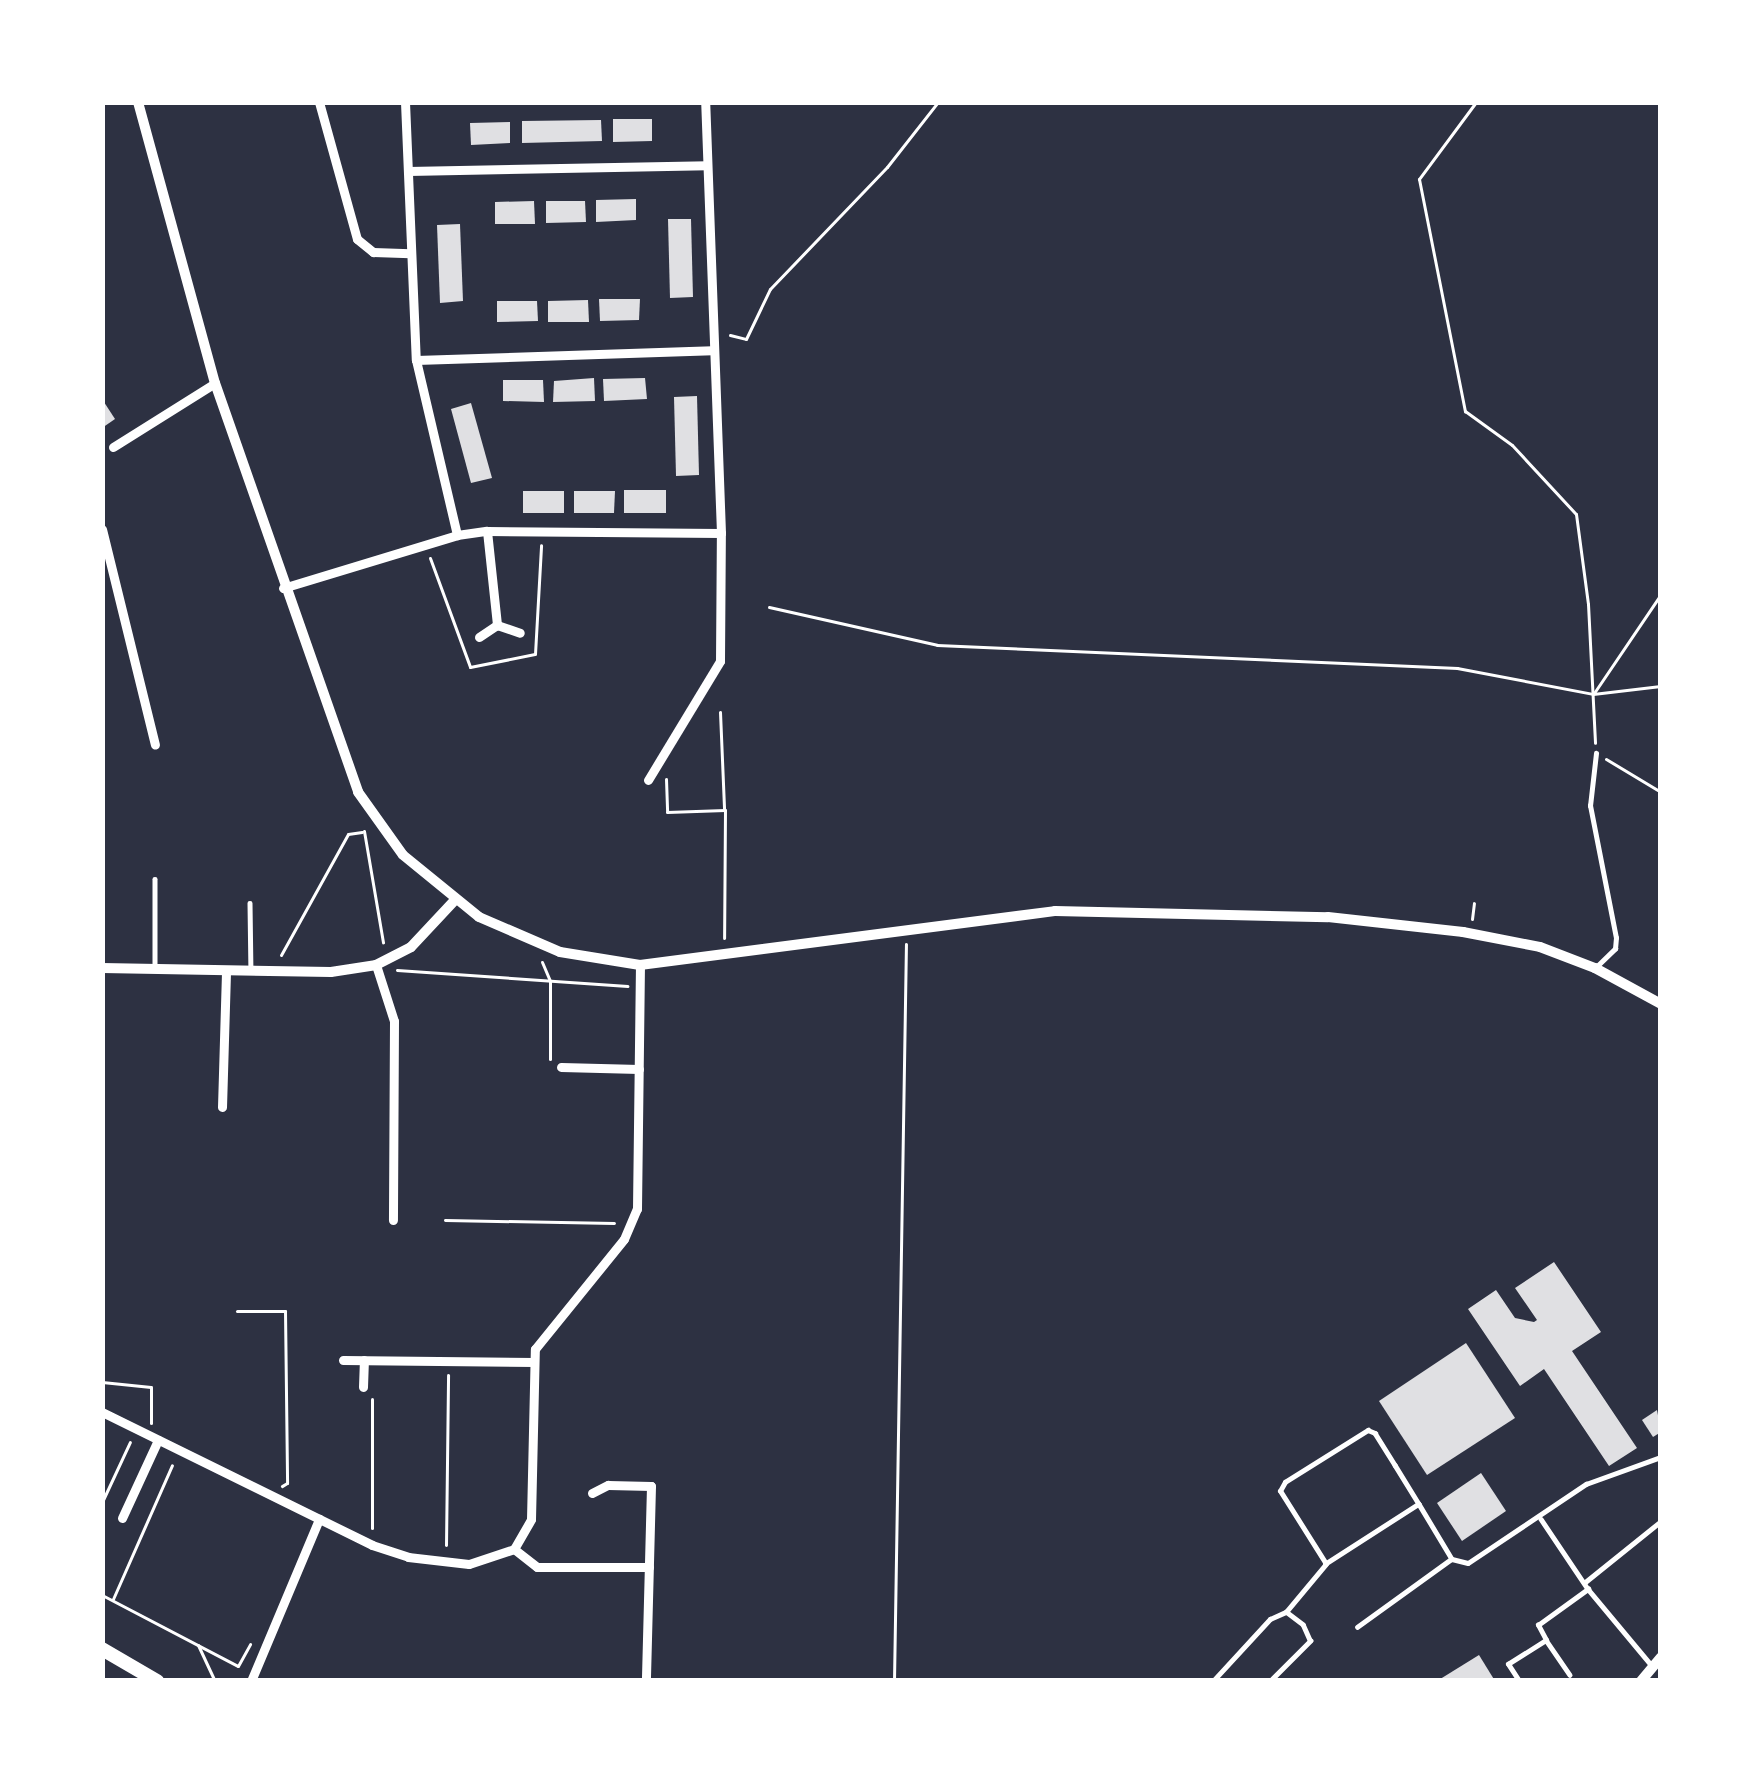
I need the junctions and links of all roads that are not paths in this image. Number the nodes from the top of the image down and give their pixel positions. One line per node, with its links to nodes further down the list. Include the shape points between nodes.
1 (138, 102): 10 (street)
2 (320, 102): 7 (street, via 356,239 374,252)
3 (405, 102): 6 (street)
4 (704, 102): 5 (street)
5 (707, 165): 6 (street); 8 (street)
6 (409, 171): 7 (street)
7 (410, 253): 9 (street)
8 (712, 350): 9 (street); 14 (street)
9 (416, 360): 15 (street)
10 (215, 383): 11 (street); 16 (street)
11 (112, 447)
12 (102, 529): 20 (street)
13 (487, 530): 14 (street); 15 (street); 17 (street)
14 (721, 533): 22 (street, via 720,661)
15 (457, 535): 16 (street)
16 (284, 589): 24 (street, via 358,792 382,829)
17 (497, 626): 18 (street); 19 (street)
18 (520, 634)
19 (479, 638)
20 (155, 745)
21 (1596, 753): 30 (lane, via 1590,806 1616,938 1615,950)
22 (648, 780)
23 (155, 880): 29 (lane)
24 (454, 901): 26 (street, via 412,946); 27 (street, via 534,944)
25 (250, 903): 32 (lane)
26 (381, 962): 32 (street, via 331,972); 37 (street, via 394,1021)
27 (640, 964): 30 (street, via 1055,910 1265,913 1463,932 1540,946); 35 (street)
28 (102, 968): 29 (street)
29 (155, 968): 31 (street)
30 (1595, 968): 33 (street)
31 (226, 971): 32 (street); 36 (street)
32 (251, 971)
33 (1661, 1004)
34 (561, 1067): 35 (street)
35 (639, 1069): 40 (street, via 634,1223 545,1331)
36 (222, 1107)
37 (393, 1220)
38 (343, 1360): 39 (street)
39 (364, 1360): 40 (street); 41 (street)
40 (534, 1362): 51 (street, via 531,1519)
41 (363, 1388)
42 (102, 1412): 43 (street)
43 (154, 1438): 48 (street); 49 (street)
44 (1661, 1457): 47 (lane, via 1586,1484)
45 (592, 1492): 54 (street, via 651,1486)
46 (1419, 1504): 52 (lane); 53 (lane); 53 (lane, via 1368,1430 1285,1482 1280,1491)
47 (1539, 1516): 52 (lane, via 1480,1559); 55 (lane)
48 (122, 1518)
49 (319, 1519): 51 (street, via 372,1545 446,1563 491,1561); 63 (street)
50 (1661, 1521): 55 (lane)
51 (514, 1549): 54 (street, via 537,1567)
52 (1452, 1559): 57 (lane)
53 (1326, 1564): 56 (lane)
54 (649, 1568): 64 (street)
55 (1586, 1586): 58 (lane, via 1538,1625); 60 (lane)
56 (1286, 1612): 65 (lane, via 1270,1618); 66 (lane, via 1310,1641)
57 (1357, 1627)
58 (1546, 1640): 61 (lane); 67 (lane, via 1508,1664)
59 (102, 1649): 62 (highway)
60 (1657, 1662): 68 (street)
61 (1570, 1675)
62 (158, 1681)
63 (251, 1681)
64 (646, 1681)
65 (1213, 1681)
66 (1270, 1681)
67 (1519, 1681)
68 (1641, 1681)

